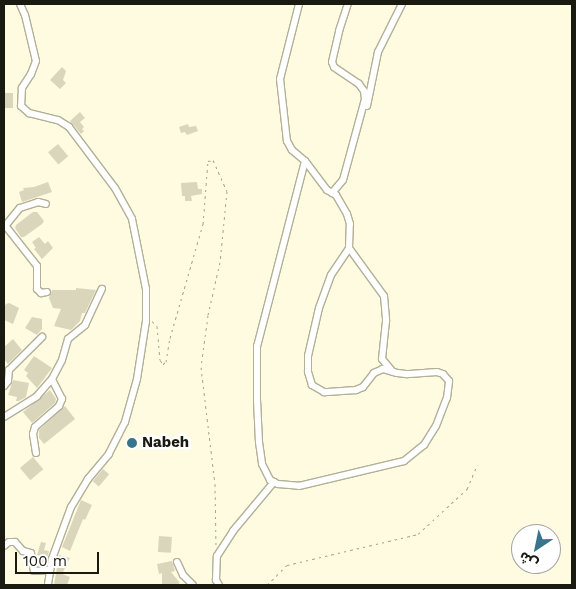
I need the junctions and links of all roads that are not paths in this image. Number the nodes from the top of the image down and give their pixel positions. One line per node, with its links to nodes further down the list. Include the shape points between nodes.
1 (20, 4): 22 (street, via 36,61 22,88 21,106 69,126 94,157 132,219 146,289 146,321 137,379 125,422 109,454 71,508)
2 (300, 4): 6 (street, via 280,78 287,140 292,150)
3 (348, 4): 5 (street, via 332,62 364,91 364,104)
4 (402, 4): 5 (street, via 378,52 360,133)
5 (354, 141): 7 (street, via 343,180)
6 (305, 161): 7 (street); 19 (street, via 258,346 257,400 262,464 264,472)
7 (332, 192): 10 (street, via 340,200 349,220)
8 (46, 204): 9 (street, via 38,202 20,208)
9 (5, 224): 12 (street, via 37,266 37,290)
10 (349, 248): 14 (street, via 384,296 386,313 382,359); 14 (street, via 331,274 319,308 308,356 309,378 317,390 324,392 356,390 363,387 374,373 383,369)
11 (102, 289): 15 (street, via 85,325 68,338)
12 (47, 292)
13 (42, 337): 16 (street, via 9,370)
14 (392, 371): 19 (street, via 406,374 437,372 444,374 448,381 447,398 436,426 417,452 392,466 318,482 298,486)
15 (52, 379): 17 (street, via 37,396); 18 (street, via 62,400 60,406 35,427)
16 (4, 386)
17 (4, 417)
18 (36, 453)
19 (274, 482): 25 (street, via 217,556 216,580)
20 (4, 546): 22 (street, via 15,542 23,551 31,553 34,571)
21 (177, 562): 24 (street)
22 (48, 570): 23 (street)
23 (48, 585)
24 (193, 585)
25 (219, 585)

